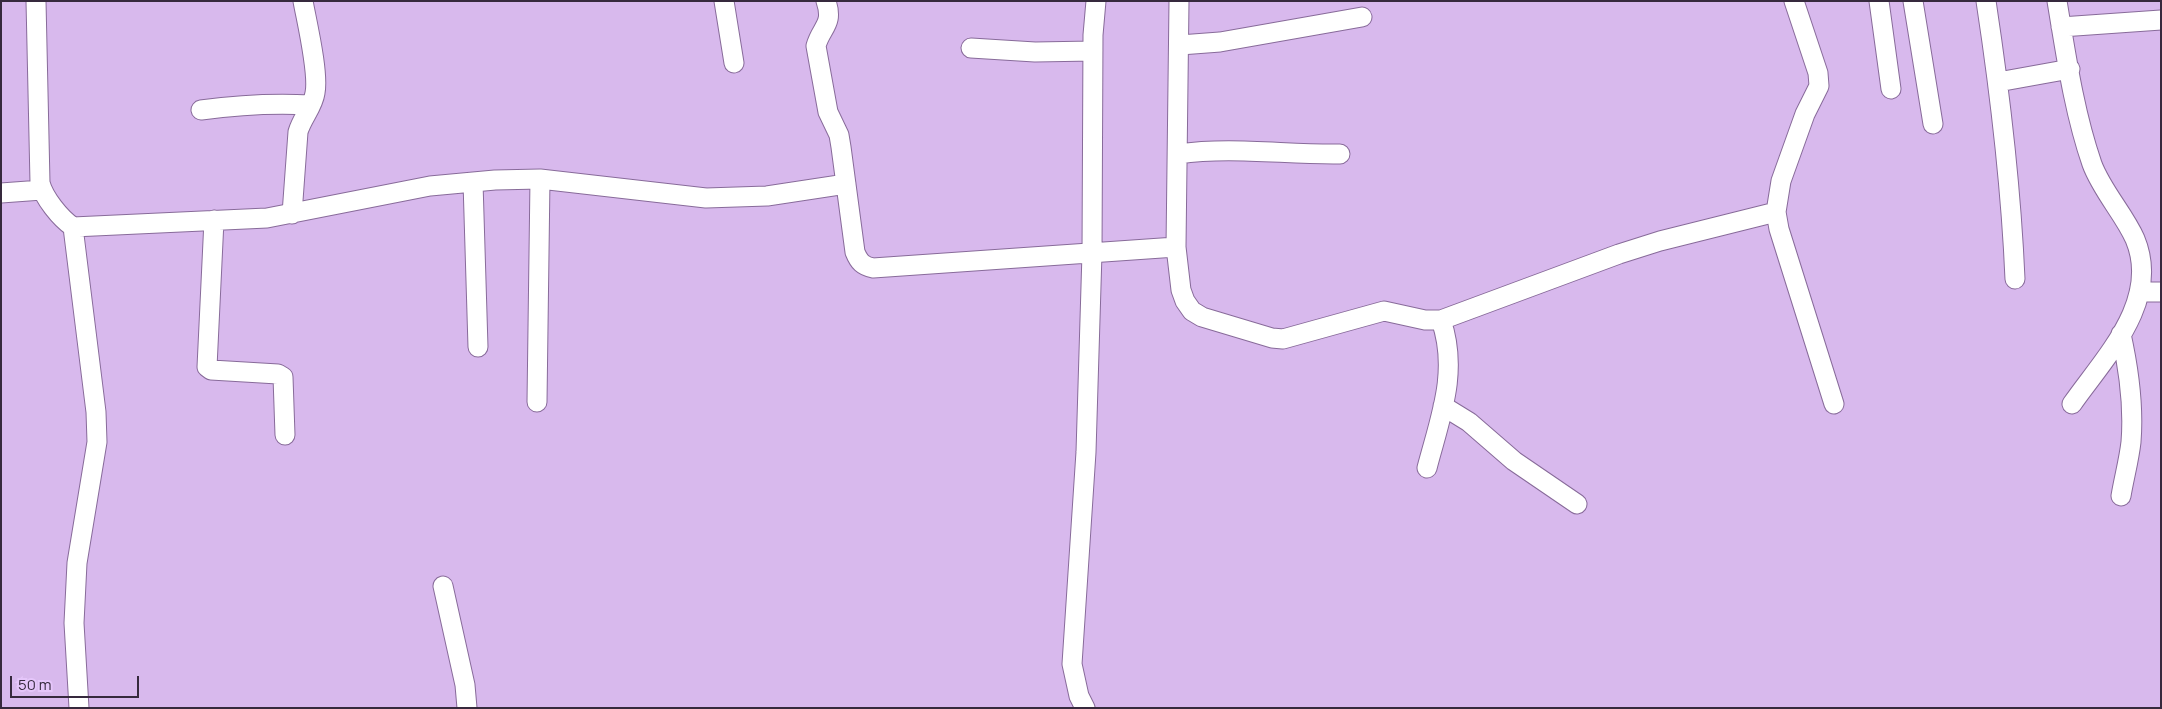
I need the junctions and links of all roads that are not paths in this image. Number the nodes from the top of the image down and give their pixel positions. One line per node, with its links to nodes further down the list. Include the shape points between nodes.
1 (36, 1): 30 (street)
2 (303, 1): 22 (street, via 315,78 315,93)
3 (724, 1): 18 (street)
4 (826, 1): 29 (street, via 829,18 816,46 828,112 842,147)
5 (1096, 1): 17 (street)
6 (1179, 1): 15 (street)
7 (1794, 1): 32 (street, via 1818,73 1819,86 1805,114 1781,182)
8 (1879, 1): 21 (street)
9 (1912, 1): 24 (street)
10 (1986, 1): 20 (street)
11 (2057, 1): 14 (street)
12 (1362, 17): 15 (street, via 1220,42)
13 (2161, 20): 14 (street)
14 (2061, 27): 19 (street)
15 (1180, 45): 25 (street)
16 (971, 48): 17 (street)
17 (1093, 51): 37 (street)
18 (734, 62)
19 (2070, 69): 20 (street); 39 (street, via 2073,94 2093,166 2135,239 2141,261)
20 (1998, 82): 38 (street)
21 (1891, 90)
22 (310, 105): 23 (street, via 238,104); 33 (street, via 298,132)
23 (201, 110)
24 (1934, 124)
25 (1178, 154): 26 (street, via 1242,150); 36 (street)
26 (1340, 154)
27 (540, 179): 28 (street); 29 (street, via 706,198 767,196); 44 (street)
28 (473, 182): 33 (street, via 430,186); 43 (street)
29 (846, 184): 37 (street, via 854,252 864,266 891,267)
30 (42, 190): 31 (street); 35 (street, via 65,222)
31 (1, 193)
32 (1776, 212): 41 (street, via 1619,254); 45 (street)
33 (292, 214): 34 (street)
34 (214, 220): 35 (street); 48 (street, via 207,366 211,370 278,374 283,377)
35 (73, 227): 53 (street, via 97,442 77,564 74,623)
36 (1176, 246): 37 (street); 41 (street, via 1181,290 1192,311 1213,321 1272,338 1293,338 1384,312)
37 (1092, 252): 55 (street, via 1086,452 1072,647 1074,680)
38 (2014, 279)
39 (2139, 292): 40 (street); 42 (street, via 2128,325)
40 (2161, 292)
41 (1441, 320): 47 (street, via 1450,354)
42 (2121, 334): 46 (street); 50 (street, via 2128,366 2132,418)
43 (478, 347)
44 (537, 402)
45 (1834, 404)
46 (2072, 404)
47 (1443, 406): 49 (street); 51 (street)
48 (285, 434)
49 (1427, 468)
50 (2121, 496)
51 (1577, 504)
52 (443, 586): 54 (street)
53 (79, 708)
54 (467, 708)
55 (1085, 708)

